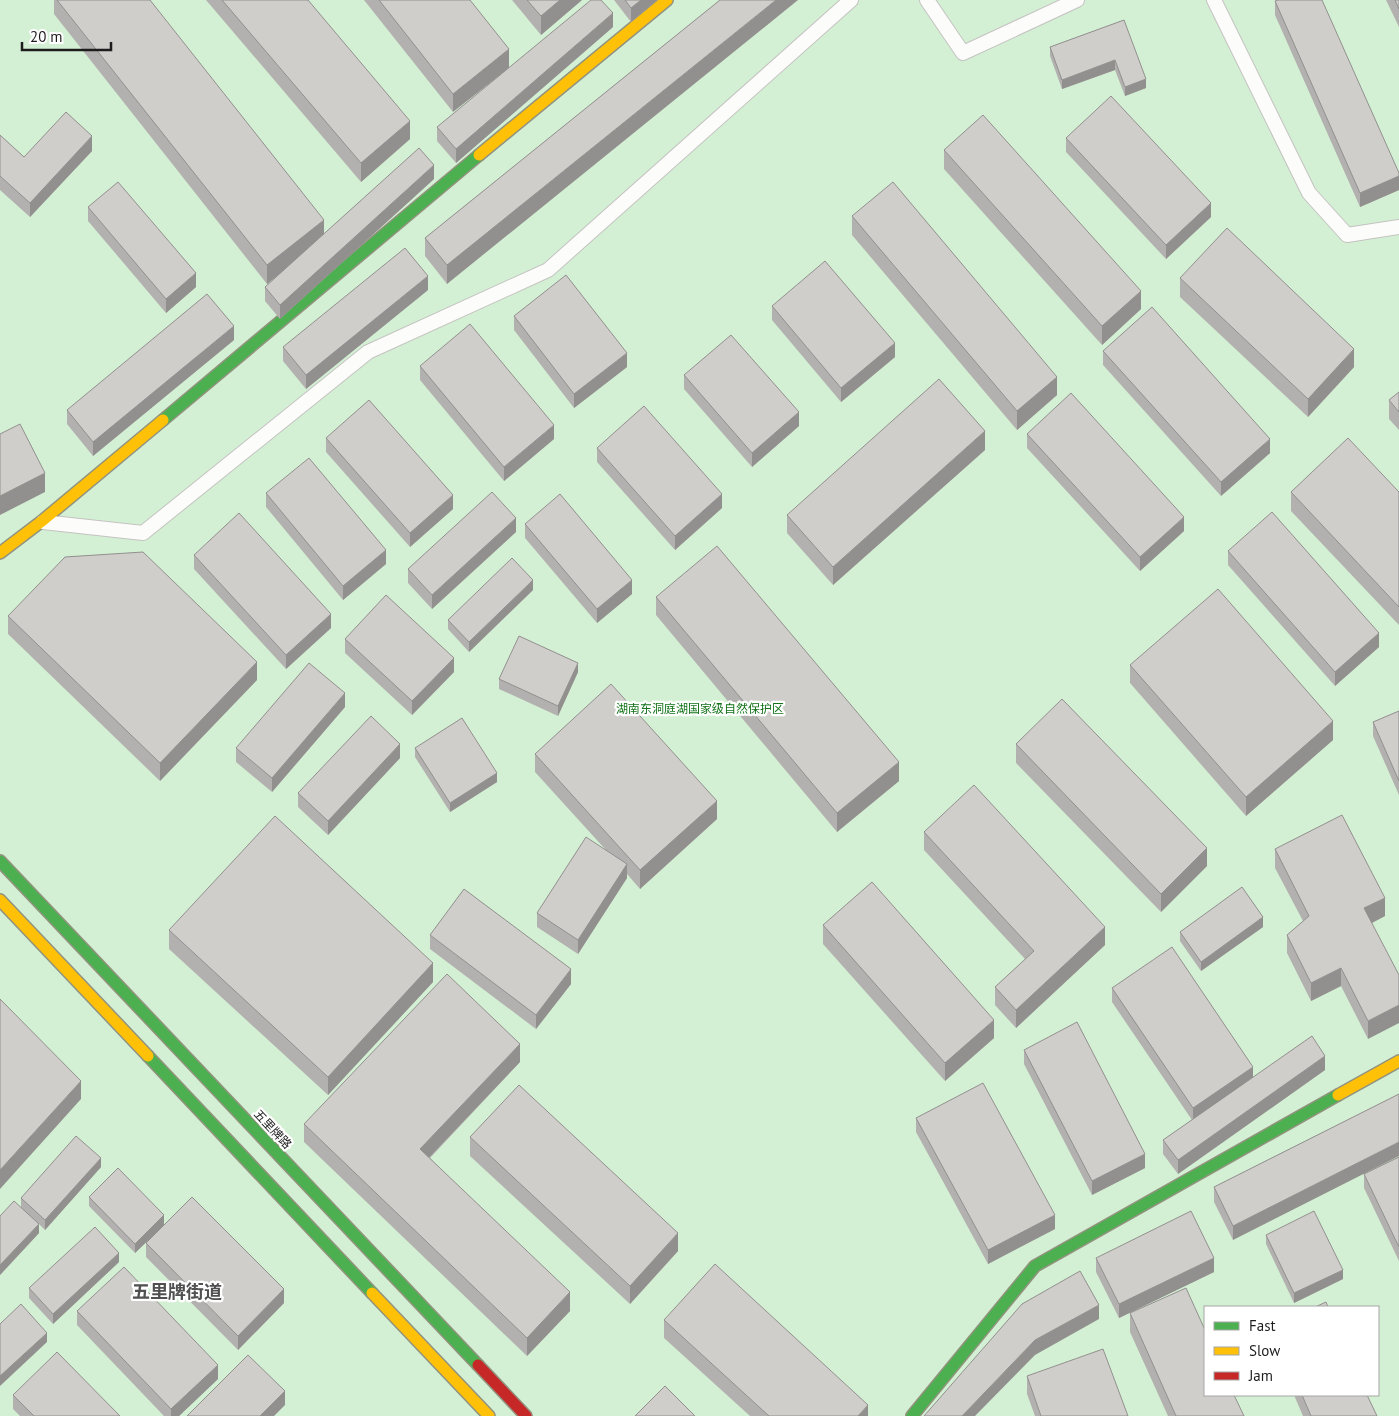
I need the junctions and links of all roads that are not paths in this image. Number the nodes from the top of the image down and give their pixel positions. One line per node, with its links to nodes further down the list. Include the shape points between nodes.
1 (666, 0): 7 (street)
2 (851, 0): 7 (lane, via 548,270 368,352 143,533)
3 (927, 0): 4 (lane, via 963,53)
4 (1077, 0)
5 (1214, 0): 6 (lane, via 1309,193 1347,235)
6 (1399, 227)
7 (42, 522): 8 (street)
8 (0, 553)
9 (0, 861): 13 (street, 五里牌路)
10 (0, 900): 12 (street)
11 (1399, 1061): 14 (street, via 1035,1266)
12 (489, 1416)
13 (526, 1416)
14 (912, 1416)

